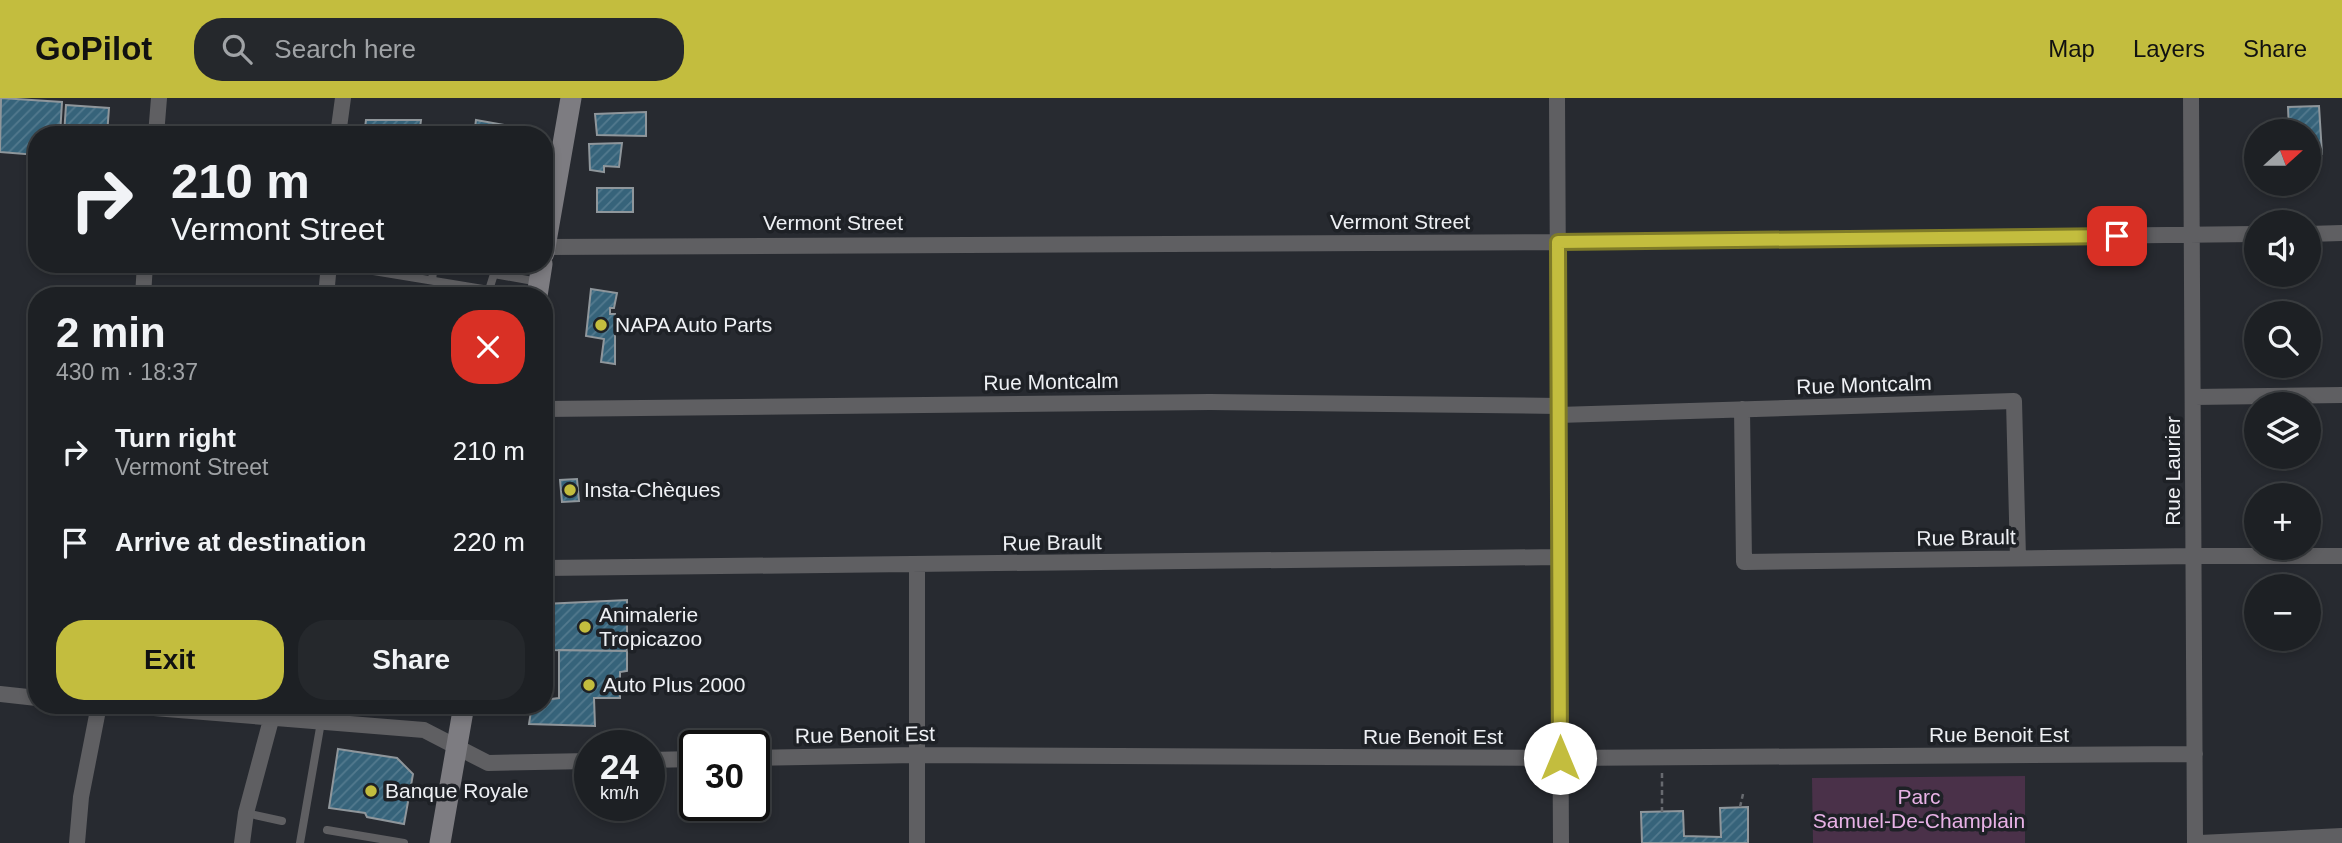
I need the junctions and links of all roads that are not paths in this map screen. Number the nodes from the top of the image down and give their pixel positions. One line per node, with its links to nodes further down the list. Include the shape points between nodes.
1 (159, 98): 6 (street)
2 (343, 98): 7 (street)
3 (571, 98): 8 (main road)
4 (1557, 98): 13 (street)
5 (2191, 98): 12 (street, Rue Laurier)
6 (157, 126)
7 (339, 126)
8 (553, 200)
9 (2342, 233): 11 (street)
10 (2244, 234): 12 (street, Vermont Street)
11 (2321, 234)
12 (2194, 235): 13 (street, Vermont Street); 22 (street, Rue Laurier)
13 (1558, 242): 14 (street, Vermont Street); 25 (street)
14 (553, 268)
15 (394, 273): 18 (lane)
16 (433, 273): 18 (lane)
17 (502, 273): 20 (lane, via 494,274)
18 (432, 280): 19 (lane)
19 (472, 287)
20 (490, 287)
21 (2342, 395): 22 (street)
22 (2194, 397): 26 (street, Rue Laurier)
23 (553, 409): 25 (street, Rue Montcalm, via 1210,402)
24 (1742, 409): 25 (street, Rue Montcalm); 29 (street, Rue Brault, via 1744,562); 29 (street, Rue Montcalm, via 2014,401)
25 (1558, 411): 28 (street)
26 (2194, 556): 27 (street, Rue Brault); 29 (street, Rue Brault); 40 (street, Rue Laurier)
27 (2342, 556)
28 (1559, 557): 30 (street, Rue Brault); 43 (street)
29 (2018, 558)
30 (917, 566): 31 (street, Rue Brault); 41 (street)
31 (553, 568)
32 (0, 694): 33 (street)
33 (28, 697)
34 (97, 714): 49 (street)
35 (272, 714): 45 (street)
36 (287, 714): 38 (street)
37 (463, 714): 39 (main road)
38 (321, 721): 39 (street, via 424,730); 51 (lane)
39 (457, 748): 44 (street, via 488,763); 53 (main road)
40 (2195, 754): 43 (street, Rue Benoit Est); 56 (street, Rue Laurier)
41 (916, 755): 42 (street, Rue Benoit Est); 43 (street, Rue Benoit Est); 54 (street)
42 (770, 758)
43 (1560, 758): 55 (street)
44 (574, 761)
45 (246, 813): 46 (lane); 50 (street)
46 (282, 821)
47 (327, 830): 52 (lane)
48 (2342, 836): 57 (street)
49 (77, 843)
50 (242, 843)
51 (300, 843)
52 (404, 843)
53 (440, 843)
54 (917, 843)
55 (1561, 843)
56 (2195, 843)
57 (2200, 843)

